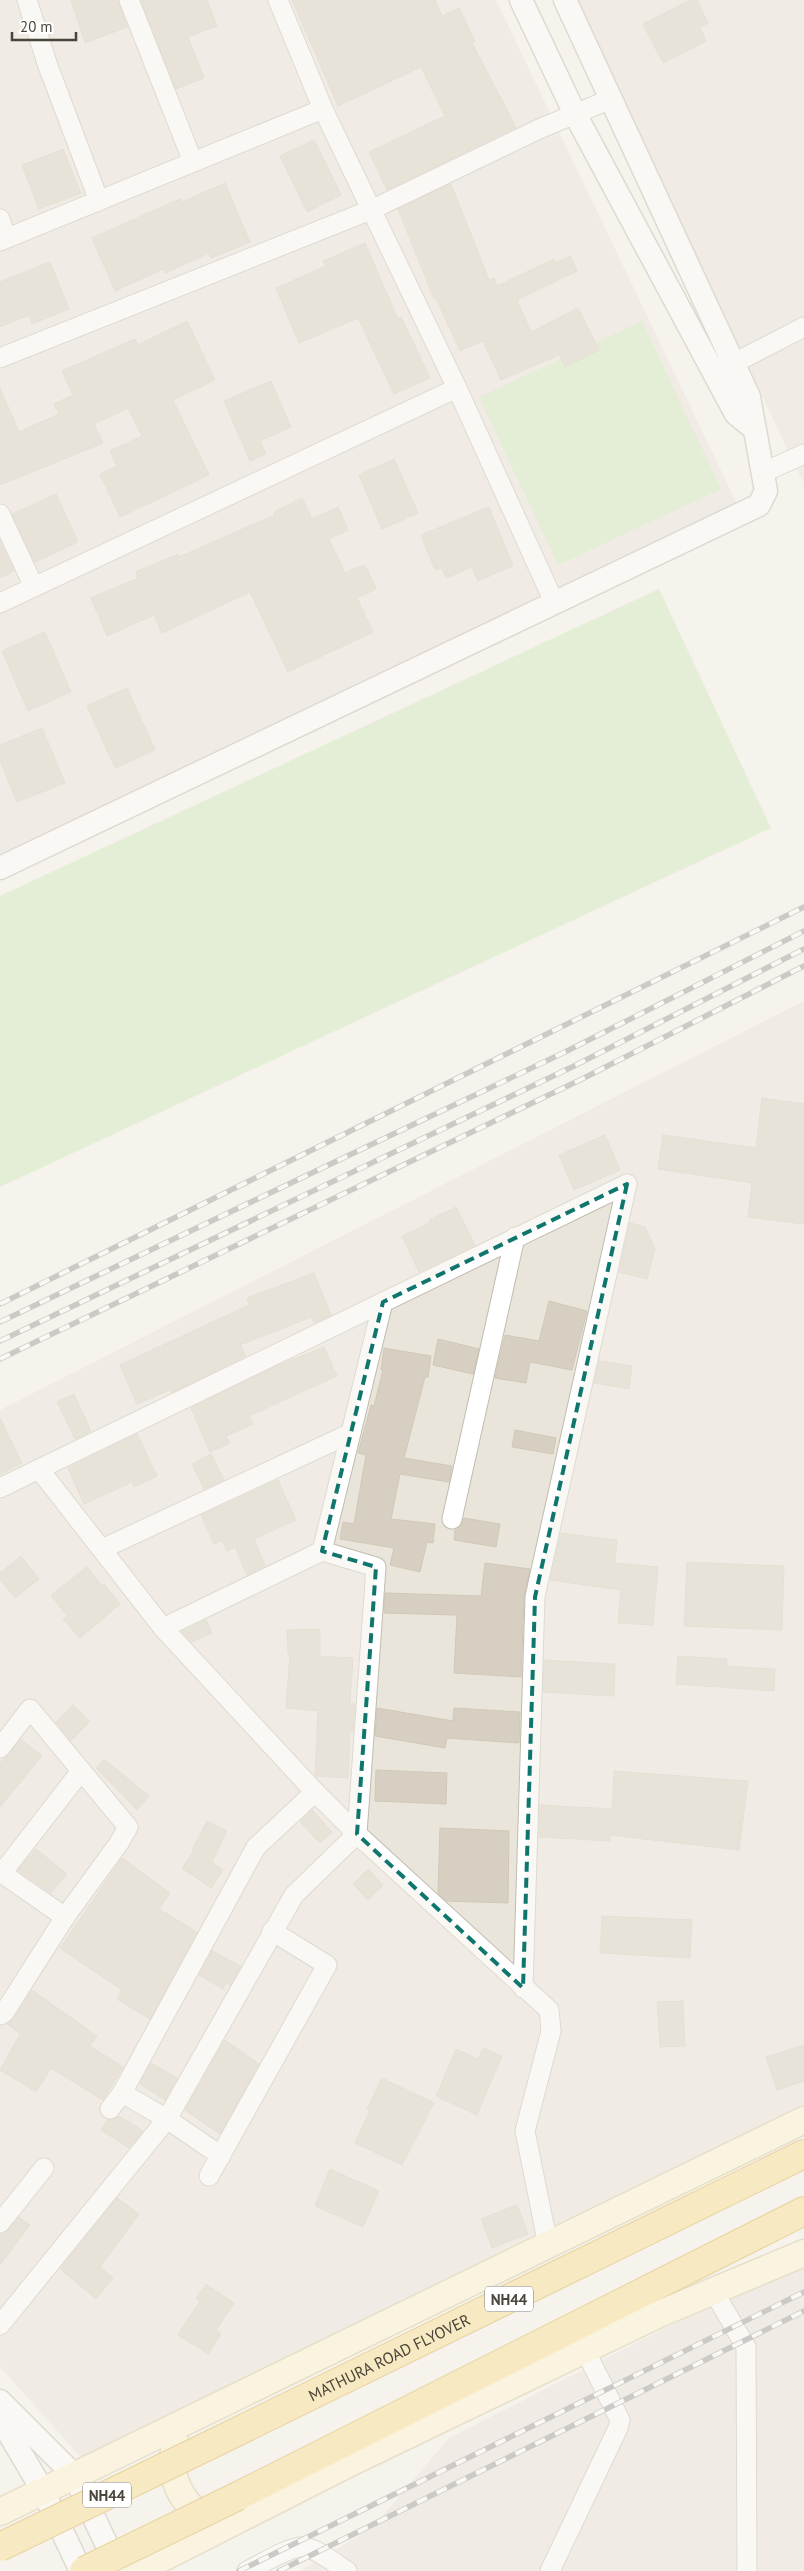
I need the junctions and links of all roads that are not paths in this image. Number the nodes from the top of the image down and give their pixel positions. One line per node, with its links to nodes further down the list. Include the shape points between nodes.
1 (27, 0): 10 (street)
2 (129, 0): 9 (street)
3 (278, 0): 7 (street)
4 (520, 0): 8 (street)
5 (565, 0): 6 (street)
6 (610, 99): 8 (street); 16 (street)
7 (323, 109): 9 (street); 11 (street)
8 (575, 114): 11 (street); 16 (street)
9 (193, 162): 10 (street)
10 (99, 201): 13 (street)
11 (373, 209): 15 (street); 17 (street)
12 (0, 219): 13 (street)
13 (3, 240)
14 (804, 327): 16 (street)
15 (0, 358)
16 (723, 366): 19 (street, via 736,414 752,427)
17 (457, 388): 21 (street); 22 (street)
18 (804, 454): 19 (street)
19 (764, 472): 22 (street, via 766,491 759,505)
20 (0, 514): 21 (street)
21 (34, 587): 23 (street)
22 (554, 602): 24 (street)
23 (0, 603)
24 (0, 868)
25 (516, 1237): 26 (street); 30 (street); 41 (street, via 627,1184 535,1597)
26 (383, 1302): 27 (street); 28 (street)
27 (350, 1433): 31 (street); 32 (street)
28 (39, 1469): 29 (street); 31 (street)
29 (0, 1488)
30 (452, 1519)
31 (102, 1549): 33 (street)
32 (322, 1551): 33 (street); 37 (street, via 376,1567)
33 (163, 1628): 36 (street)
34 (0, 1748): 35 (street, via 30,1709)
35 (80, 1771): 38 (street); 39 (street, via 128,1827 120,1843)
36 (315, 1792): 37 (street); 43 (street, via 256,1847)
37 (357, 1834): 40 (street, via 294,1895); 41 (street)
38 (1, 1872): 39 (street)
39 (65, 1918): 42 (street)
40 (272, 1930): 45 (street); 48 (street, via 327,1965)
41 (523, 1988): 53 (street, via 549,2010 551,2031 525,2131)
42 (0, 2015)
43 (122, 2093): 44 (street); 45 (street)
44 (110, 2109)
45 (167, 2119): 48 (street); 56 (street)
46 (804, 2120): 53 (main road)
47 (804, 2154): 66 (highway, MATHURA ROAD FLYOVER / NH44, bridge)
48 (221, 2156): 50 (street)
49 (44, 2168): 52 (street)
50 (209, 2176)
51 (804, 2211): 67 (highway, bridge)
52 (0, 2223)
53 (548, 2245): 60 (main road)
54 (804, 2253): 55 (main road)
55 (714, 2292): 57 (main road); 74 (street, via 746,2347)
56 (0, 2325)
57 (585, 2350): 61 (main road); 73 (street, via 620,2420)
58 (0, 2401): 62 (street)
59 (0, 2418): 63 (street)
60 (185, 2422): 62 (main road); 65 (main road, via 174,2450 174,2478 185,2501 205,2519)
61 (350, 2463): 65 (main road); 70 (main road, via 312,2494)
62 (74, 2475): 63 (main road); 68 (street)
63 (43, 2491): 64 (main road); 67 (street)
64 (0, 2512)
65 (232, 2523): 69 (main road)
66 (0, 2547)
67 (82, 2571)
68 (119, 2571)
69 (137, 2571)
70 (155, 2571)
71 (247, 2571): 72 (street, via 302,2547)
72 (348, 2571)
73 (550, 2571)
74 (747, 2571)

